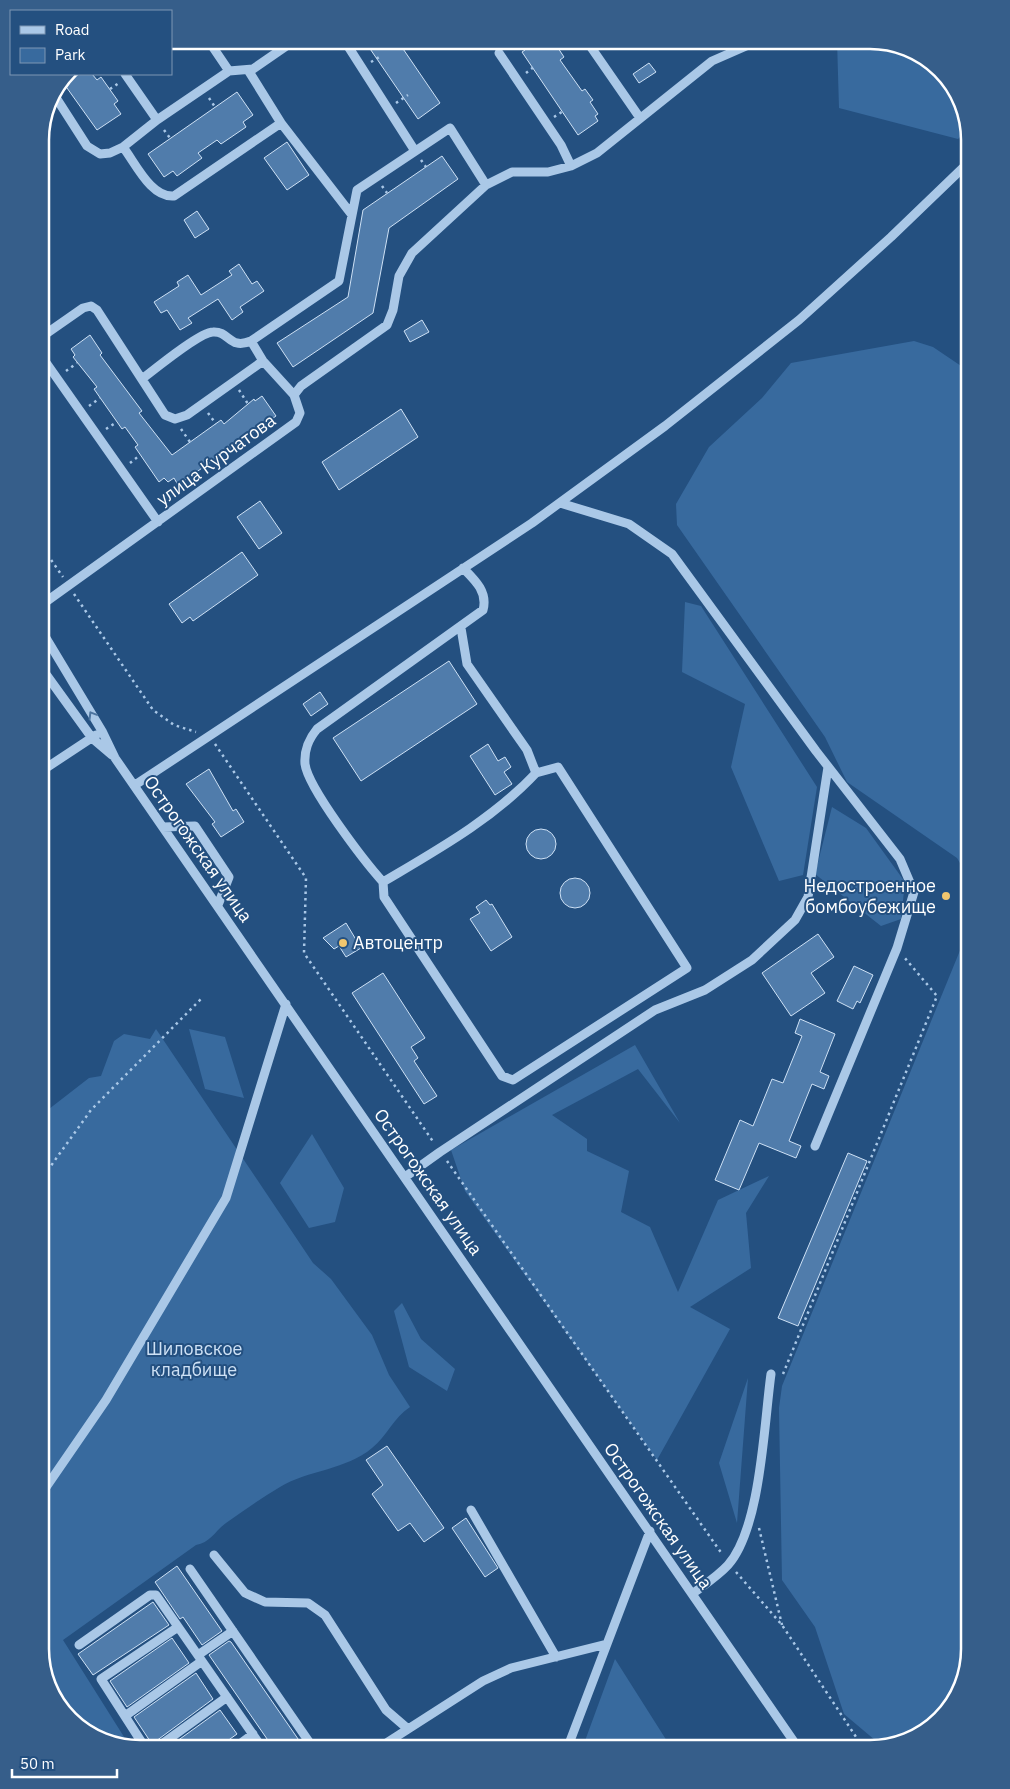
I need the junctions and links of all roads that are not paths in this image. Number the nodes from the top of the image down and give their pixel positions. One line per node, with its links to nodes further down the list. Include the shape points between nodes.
1 (214, 49): 8 (street)
2 (281, 49): 7 (street)
3 (350, 49): 15 (street)
4 (592, 49): 11 (street)
5 (739, 49): 11 (street, via 712,61)
6 (499, 54): 16 (street, via 561,146)
7 (248, 70): 8 (street); 13 (street)
8 (229, 71): 12 (street)
9 (126, 75): 12 (street)
10 (58, 101): 14 (street, via 88,146 100,154)
11 (640, 118): 16 (street, via 597,153)
12 (157, 120): 14 (street)
13 (281, 123): 14 (street, via 174,196 165,197 156,191); 19 (street)
14 (123, 147)
15 (415, 151): 18 (street, via 450,128); 19 (street, via 357,190)
16 (570, 166): 18 (street, via 548,172 512,172)
17 (961, 170): 26 (street, via 799,320 665,426)
18 (486, 185): 25 (street, via 412,253 399,276 387,325 301,386)
19 (352, 215): 21 (street, via 339,280)
20 (49, 332): 24 (street, via 91,306 97,310)
21 (251, 341): 22 (street); 24 (street, via 233,343 222,333 206,332)
22 (263, 361): 24 (street, via 187,415 175,419 165,416); 25 (street)
23 (49, 367): 27 (street)
24 (142, 378)
25 (294, 395): 27 (street, улица Курчатова, via 300,413 296,422)
26 (560, 503): 28 (street); 37 (street, via 629,524 672,554)
27 (158, 522): 29 (street, улица Курчатова)
28 (464, 568): 30 (street, via 480,586 486,601 483,610); 39 (street)
29 (49, 600)
30 (461, 628): 38 (street, via 467,664 527,750); 41 (street, via 317,729 309,738 305,766 312,782 354,849)
31 (49, 643): 33 (street, Острогожская улица, one-way to 31)
32 (49, 678): 34 (street)
33 (102, 731): 34 (street); 35 (street, Острогожская улица)
34 (92, 738): 35 (street); 36 (street)
35 (115, 758): 39 (street, Острогожская улица)
36 (49, 766)
37 (828, 767): 44 (street, via 900,859 914,892 897,948); 45 (street, via 808,897 795,920 752,960 705,990 655,1010)
38 (536, 772): 41 (street, via 516,795 458,836); 41 (street, via 558,767 687,968 513,1080 502,1076 384,896)
39 (135, 785): 40 (street, Острогожская улица)
40 (163, 827): 42 (street, Острогожская улица); 42 (street, via 195,826 229,878)
41 (383, 882)
42 (218, 905): 43 (street, Острогожская улица)
43 (286, 1004): 45 (street, Острогожская улица); 47 (street, via 226,1198 106,1400)
44 (815, 1146)
45 (405, 1177): 49 (street, Острогожская улица)
46 (771, 1374): 52 (street, via 759,1481 747,1532 729,1564)
47 (49, 1483)
48 (471, 1510): 57 (street)
49 (650, 1531): 52 (street, Острогожская улица); 55 (street)
50 (214, 1554): 61 (street, via 245,1593 265,1602 308,1603 325,1615 386,1710)
51 (190, 1569): 54 (street)
52 (692, 1594): 70 (street, Острогожская улица)
53 (178, 1627): 56 (street, via 156,1595 150,1595); 58 (street); 60 (street, via 102,1679)
54 (233, 1631): 58 (street); 67 (street)
55 (607, 1644): 57 (street); 69 (street)
56 (79, 1645)
57 (556, 1657): 61 (street, via 511,1668 483,1681)
58 (200, 1658): 59 (street); 60 (street)
59 (227, 1698): 62 (street); 64 (street)
60 (125, 1716): 63 (street)
61 (408, 1729): 68 (street)
62 (253, 1734): 65 (street); 66 (street)
63 (140, 1740)
64 (169, 1740)
65 (245, 1740)
66 (257, 1740)
67 (308, 1740)
68 (391, 1740)
69 (570, 1740)
70 (793, 1740)

